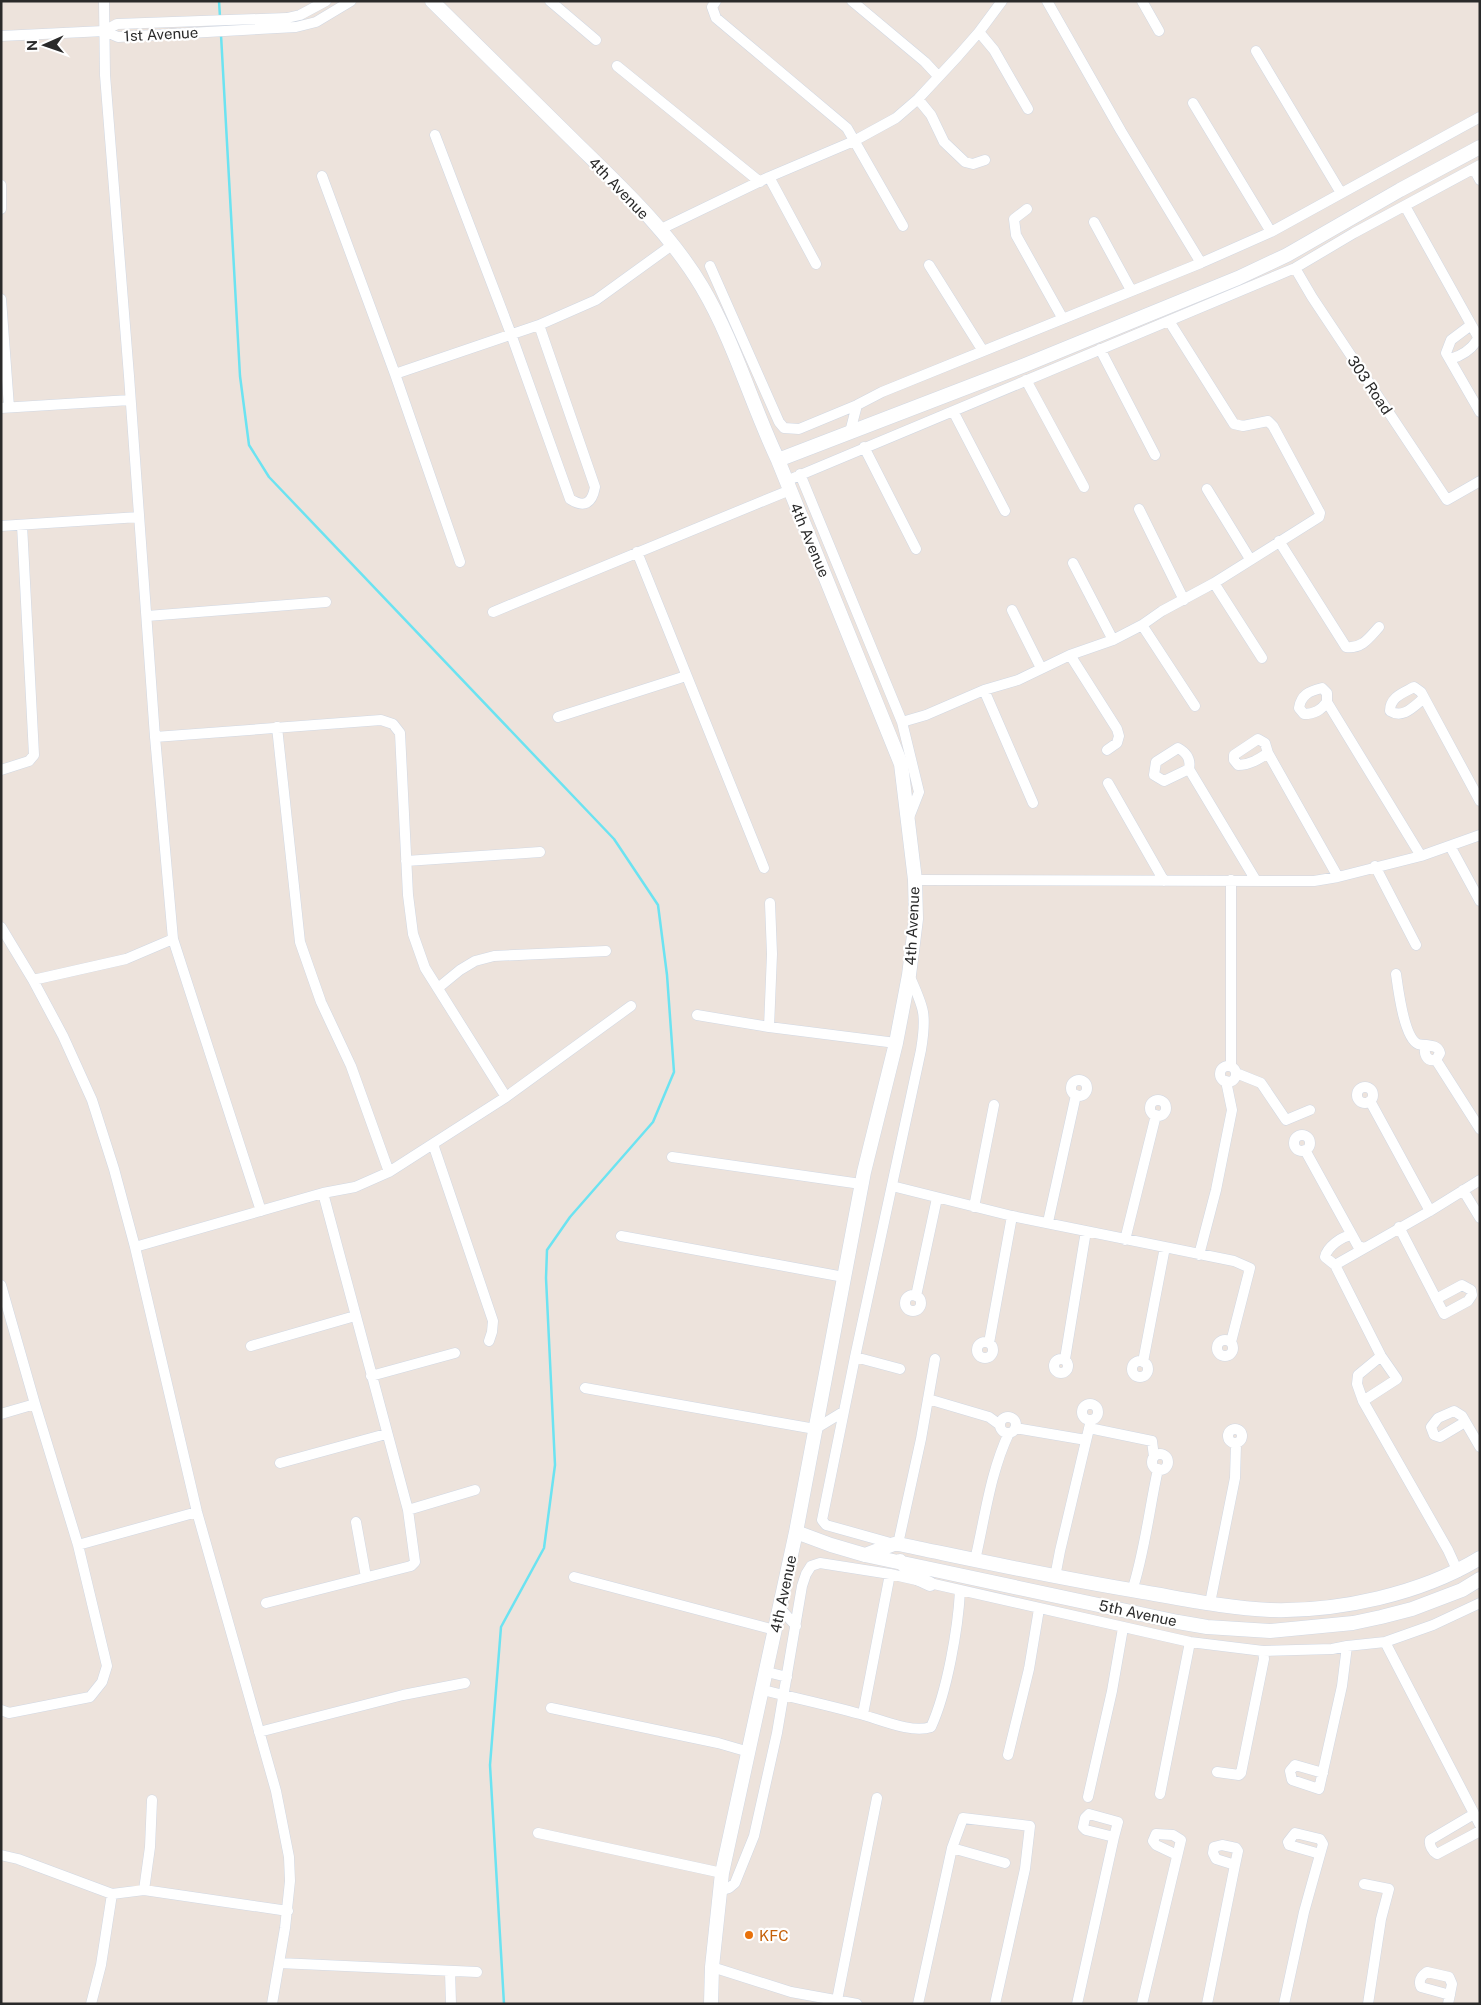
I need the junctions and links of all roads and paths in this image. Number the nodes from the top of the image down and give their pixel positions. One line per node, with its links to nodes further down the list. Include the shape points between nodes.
1 (104, 1): 12 (street)
2 (326, 1): 11 (street, 1st Avenue, via 300,15)
3 (351, 1): 11 (street, 1st Avenue, via 316,22 296,27)
4 (432, 1): 39 (main road, 4th Avenue)
5 (550, 1): 16 (street)
6 (716, 1): 25 (street, via 712,7 716,18 847,128)
7 (852, 1): 19 (street)
8 (1002, 1): 14 (street)
9 (1046, 1): 42 (street)
10 (1142, 1): 13 (street)
11 (270, 23): 12 (street, 1st Avenue, via 173,28 118,37)
12 (104, 31): 15 (street, 1st Avenue); 59 (street)
13 (1159, 31)
14 (979, 32): 19 (street); 22 (street, via 994,50)
15 (1, 36)
16 (596, 40)
17 (1256, 51): 33 (street)
18 (617, 66): 30 (street)
19 (938, 76): 20 (street)
20 (918, 99): 25 (street, via 896,118); 27 (street, via 931,115 944,142 965,162 972,164)
21 (1193, 103): 40 (street)
22 (1028, 110)
23 (1480, 117): 33 (street)
24 (435, 135): 53 (street)
25 (854, 141): 30 (street); 38 (street)
26 (1480, 147): 64 (main road, via 1286,255 1238,278)
27 (985, 160)
28 (1477, 167): 31 (street); 34 (street)
29 (322, 176): 57 (street)
30 (765, 179): 39 (street); 43 (street)
31 (1480, 180)
32 (1, 185): 35 (street)
33 (1341, 193): 40 (street)
34 (1406, 206): 46 (street, via 1354,232); 52 (street)
35 (1, 209)
36 (1027, 209): 49 (street, via 1014,219 1016,235)
37 (1094, 222): 47 (street)
38 (903, 226)
39 (660, 230): 41 (main road, 4th Avenue)
40 (1271, 232): 42 (street)
41 (672, 245): 51 (street, via 596,300); 67 (main road, 4th Avenue, via 702,288 727,338)
42 (1201, 263): 47 (street)
43 (816, 264)
44 (929, 265): 55 (street)
45 (710, 266): 60 (street, via 784,428 799,429)
46 (1295, 268): 50 (street); 69 (street, 303 Road, via 1447,500)
47 (1131, 290): 49 (street)
48 (1, 299): 61 (street)
49 (1063, 319): 55 (street)
50 (1169, 321): 54 (street); 78 (street, via 1234,424 1243,426 1268,420 1273,426 1320,513 1316,520)
51 (539, 325): 53 (street); 53 (street, via 595,487 594,497 588,503 577,504 570,499)
52 (1471, 325): 56 (street, via 1451,340 1446,353); 56 (street, via 1478,339 1460,356)
53 (511, 334): 57 (street)
54 (1100, 348): 58 (street); 66 (street)
55 (983, 350): 60 (street)
56 (1450, 359): 63 (street)
57 (395, 374): 82 (street)
58 (1026, 380): 62 (street); 71 (street)
59 (130, 400): 61 (street); 75 (street)
60 (857, 405): 64 (street)
61 (5, 407)
62 (953, 411): 65 (street); 74 (street)
63 (1480, 412)
64 (850, 432): 67 (main road)
65 (864, 447): 68 (street); 79 (street)
66 (1155, 455)
67 (778, 460): 70 (main road, 4th Avenue)
68 (800, 474): 70 (street); 102 (street)
69 (1480, 481)
70 (788, 486): 80 (street); 112 (main road, 4th Avenue, via 901,764)
71 (1084, 487)
72 (1207, 489): 81 (street)
73 (1139, 509): 85 (street)
74 (1005, 511)
75 (139, 517): 76 (street); 89 (street)
76 (22, 525): 77 (street); 108 (street, via 34,755 29,761)
77 (1, 526)
78 (1279, 541): 81 (street); 91 (street, via 1346,647 1364,644)
79 (916, 549)
80 (637, 552): 88 (street); 96 (street)
81 (1250, 559): 84 (street)
82 (460, 562)
83 (1073, 564): 92 (street)
84 (1214, 583): 85 (street); 94 (street)
85 (1184, 600): 90 (street)
86 (326, 602): 89 (street)
87 (1012, 610): 95 (street)
88 (493, 612)
89 (147, 616): 104 (street)
90 (1142, 625): 92 (street); 100 (street)
91 (1379, 627)
92 (1113, 640): 93 (street)
93 (1070, 655): 95 (street); 105 (street, via 1119,736 1117,743)
94 (1262, 658)
95 (1041, 668): 97 (street, via 1018,680)
96 (686, 676): 101 (street); 119 (street)
97 (984, 690): 102 (street); 111 (street)
98 (1423, 699): 110 (street)
99 (1328, 702): 116 (street)
100 (1195, 706)
101 (558, 717)
102 (902, 722): 112 (street, via 919,792)
103 (277, 727): 104 (street); 117 (street, via 381,720 393,724 400,733); 150 (street, via 300,942 321,1002 351,1066)
104 (155, 737): 128 (street)
105 (1108, 750)
106 (1268, 753): 120 (street)
107 (1189, 769): 121 (street)
108 (1, 770)
109 (1108, 783): 124 (street)
110 (1480, 801)
111 (1033, 803)
112 (908, 821): 122 (main road, 4th Avenue)
113 (1480, 835): 114 (street)
114 (1450, 846): 116 (street); 125 (street)
115 (540, 852): 117 (street)
116 (1421, 856): 118 (street)
117 (406, 860): 134 (street, via 413,934 425,968)
118 (1376, 866): 120 (street); 129 (street)
119 (764, 868)
120 (1338, 877): 121 (street)
121 (1255, 879): 123 (street)
122 (915, 880): 124 (street); 131 (main road, 4th Avenue, via 916,919)
123 (1231, 880): 124 (street); 139 (street)
124 (1164, 881)
125 (1480, 901)
126 (770, 903): 137 (street)
127 (1, 927): 133 (street)
128 (173, 939): 133 (street, via 126,959); 158 (street)
129 (1416, 945)
130 (606, 951): 134 (street, via 494,956 460,970)
131 (910, 974): 138 (main road, 4th Avenue); 153 (street, via 924,1009 924,1031)
132 (1396, 974): 146 (street, via 1404,1020 1414,1040 1426,1045 1427,1058 1436,1060)
133 (34, 980): 168 (street, via 92,1100)
134 (438, 988): 141 (street)
135 (631, 1006): 141 (street)
136 (697, 1015): 137 (street)
137 (769, 1027): 138 (street)
138 (896, 1043): 152 (main road, 4th Avenue)
139 (1234, 1070): 144 (street, via 1261,1083 1286,1120); 171 (street, via 1228,1066 1220,1073 1226,1081 1232,1110)
140 (1076, 1095): 162 (street)
141 (506, 1097): 147 (street)
142 (1370, 1101): 159 (street)
143 (994, 1105): 157 (street)
144 (1310, 1110)
145 (1156, 1115): 167 (street)
146 (1480, 1129)
147 (432, 1144): 150 (street); 178 (street, via 493,1321)
148 (1305, 1150): 165 (street)
149 (672, 1157): 152 (street)
150 (389, 1172): 155 (street, via 355,1187)
151 (1480, 1180): 154 (street)
152 (861, 1184): 173 (main road, 4th Avenue)
153 (892, 1186): 156 (street); 184 (street)
154 (1463, 1190): 159 (street); 161 (street)
155 (323, 1194): 158 (street); 177 (street)
156 (937, 1198): 157 (street); 175 (street)
157 (974, 1207): 160 (street)
158 (261, 1211): 168 (street)
159 (1430, 1211): 163 (street)
160 (1012, 1216): 162 (street); 180 (street)
161 (1480, 1218)
162 (1048, 1222): 164 (street)
163 (1399, 1227): 170 (street); 176 (street)
164 (1086, 1231): 167 (street); 186 (street)
165 (1352, 1235): 170 (street, via 1358,1246); 172 (street, via 1346,1235 1326,1250 1325,1257)
166 (621, 1236): 173 (street)
167 (1125, 1240): 169 (street)
168 (135, 1247): 206 (street)
169 (1165, 1247): 171 (street); 187 (street)
170 (1365, 1248): 172 (street)
171 (1199, 1254): 179 (street, via 1234,1261 1250,1268)
172 (1335, 1265): 183 (street)
173 (844, 1277): 197 (main road, 4th Avenue)
174 (1, 1285): 193 (street)
175 (916, 1296)
176 (1436, 1299)
177 (355, 1316): 181 (street); 189 (street)
178 (489, 1341)
179 (1231, 1342)
180 (989, 1343)
181 (251, 1346)
182 (455, 1353): 189 (street)
183 (1381, 1356): 192 (street, via 1358,1375); 192 (street, via 1397,1379)
184 (855, 1357): 188 (street); 194 (street)
185 (935, 1359): 191 (street)
186 (1065, 1359)
187 (1143, 1362)
188 (900, 1369)
189 (371, 1376): 199 (street)
190 (585, 1388): 197 (street)
191 (928, 1400): 198 (street, via 989,1417 1002,1430); 210 (street)
192 (1363, 1401): 215 (street)
193 (35, 1404): 195 (street); 209 (street)
194 (844, 1412): 197 (street); 210 (street, via 822,1520 826,1525)
195 (1, 1414)
196 (1465, 1422): 202 (street)
197 (815, 1429): 208 (main road, 4th Avenue)
198 (1012, 1430): 200 (street); 213 (street, via 1001,1449)
199 (386, 1434): 203 (street); 205 (street)
200 (1086, 1440): 219 (street); 223 (street, via 1090,1424 1152,1441 1152,1462 1158,1469 1142,1562)
201 (1236, 1444): 225 (street, via 1235,1478)
202 (1480, 1447)
203 (280, 1463)
204 (475, 1490): 205 (street)
205 (408, 1510): 217 (street, via 415,1562 411,1566)
206 (197, 1512): 209 (street); 244 (street)
207 (356, 1522): 217 (street)
208 (796, 1532): 211 (main road, 5th Avenue); 227 (main road, 4th Avenue)
209 (78, 1544): 242 (street, via 107,1666 102,1682 90,1697 9,1713)
210 (896, 1544): 211 (main road); 213 (main road)
211 (865, 1555): 214 (main road, 5th Avenue)
212 (1480, 1558): 215 (main road)
213 (975, 1560): 219 (main road)
214 (900, 1561): 220 (main road, 5th Avenue, via 1178,1622 1270,1631 1381,1617 1462,1590); 221 (main road, via 915,1577)
215 (1458, 1572): 225 (main road, via 1366,1601 1316,1609 1271,1610)
216 (890, 1574): 221 (street); 229 (street, via 820,1563 811,1566 802,1586); 243 (street)
217 (366, 1577): 224 (street)
218 (574, 1577): 231 (street)
219 (1055, 1577): 223 (main road)
220 (1480, 1579)
221 (930, 1584): 222 (street)
222 (960, 1591): 228 (street); 243 (street, via 948,1671 931,1727 924,1730)
223 (1132, 1591): 225 (main road)
224 (266, 1603)
225 (1210, 1603)
226 (1480, 1603): 233 (street, via 1433,1625)
227 (780, 1607): 229 (street); 231 (main road, 4th Avenue)
228 (1039, 1609): 230 (street); 246 (street, via 1029,1669)
229 (796, 1626): 237 (street)
230 (1123, 1628): 232 (street); 250 (street)
231 (775, 1630): 236 (main road, 4th Avenue)
232 (1190, 1642): 235 (street); 249 (street)
233 (1385, 1642): 234 (street); 253 (street)
234 (1347, 1646): 235 (street); 248 (street, via 1344,1679)
235 (1263, 1651): 247 (street, via 1241,1774)
236 (767, 1672): 237 (street); 239 (main road, 4th Avenue)
237 (787, 1677): 240 (street)
238 (465, 1683): 244 (street, via 403,1694)
239 (763, 1690): 240 (street); 245 (main road, 4th Avenue)
240 (784, 1695): 243 (street); 267 (street, via 754,1836 735,1882 729,1888)
241 (550, 1708): 245 (street)
242 (1, 1710)
243 (863, 1714)
244 (259, 1732): 269 (street, via 276,1791 289,1857)
245 (749, 1752): 264 (main road, 4th Avenue)
246 (1008, 1755)
247 (1218, 1772)
248 (1322, 1773)
249 (1160, 1794)
250 (1088, 1797)
251 (877, 1798): 274 (street)
252 (152, 1800): 266 (street)
253 (1474, 1814): 254 (street); 255 (street, via 1430,1840 1433,1852 1437,1854)
254 (1480, 1825)
255 (1480, 1831)
256 (538, 1833): 264 (street)
257 (1114, 1837): 282 (street)
258 (952, 1848): 262 (street); 280 (street); 281 (street, via 963,1818 1030,1826 1025,1870)
259 (1177, 1854): 283 (street)
260 (1320, 1854): 285 (street)
261 (1, 1856): 268 (street, via 18,1859)
262 (1005, 1863)
263 (1235, 1866): 284 (street)
264 (722, 1873): 267 (main road, 4th Avenue)
265 (1364, 1884): 286 (street, via 1389,1889)
266 (144, 1890): 268 (street); 269 (street)
267 (719, 1890): 271 (main road, 4th Avenue)
268 (112, 1894): 275 (street, via 101,1965)
269 (288, 1911): 270 (street)
270 (280, 1963): 272 (street); 276 (street)
271 (712, 1967): 274 (street, via 791,1992); 278 (main road, 4th Avenue)
272 (450, 1971): 273 (street); 277 (street)
273 (477, 1972)
274 (837, 2000): 279 (street)
275 (91, 2004)
276 (272, 2004)
277 (451, 2004)
278 (711, 2004)
279 (857, 2004)
280 (918, 2004)
281 (995, 2004)
282 (1078, 2004)
283 (1142, 2004)
284 (1207, 2004)
285 (1284, 2004)
286 (1368, 2004)

